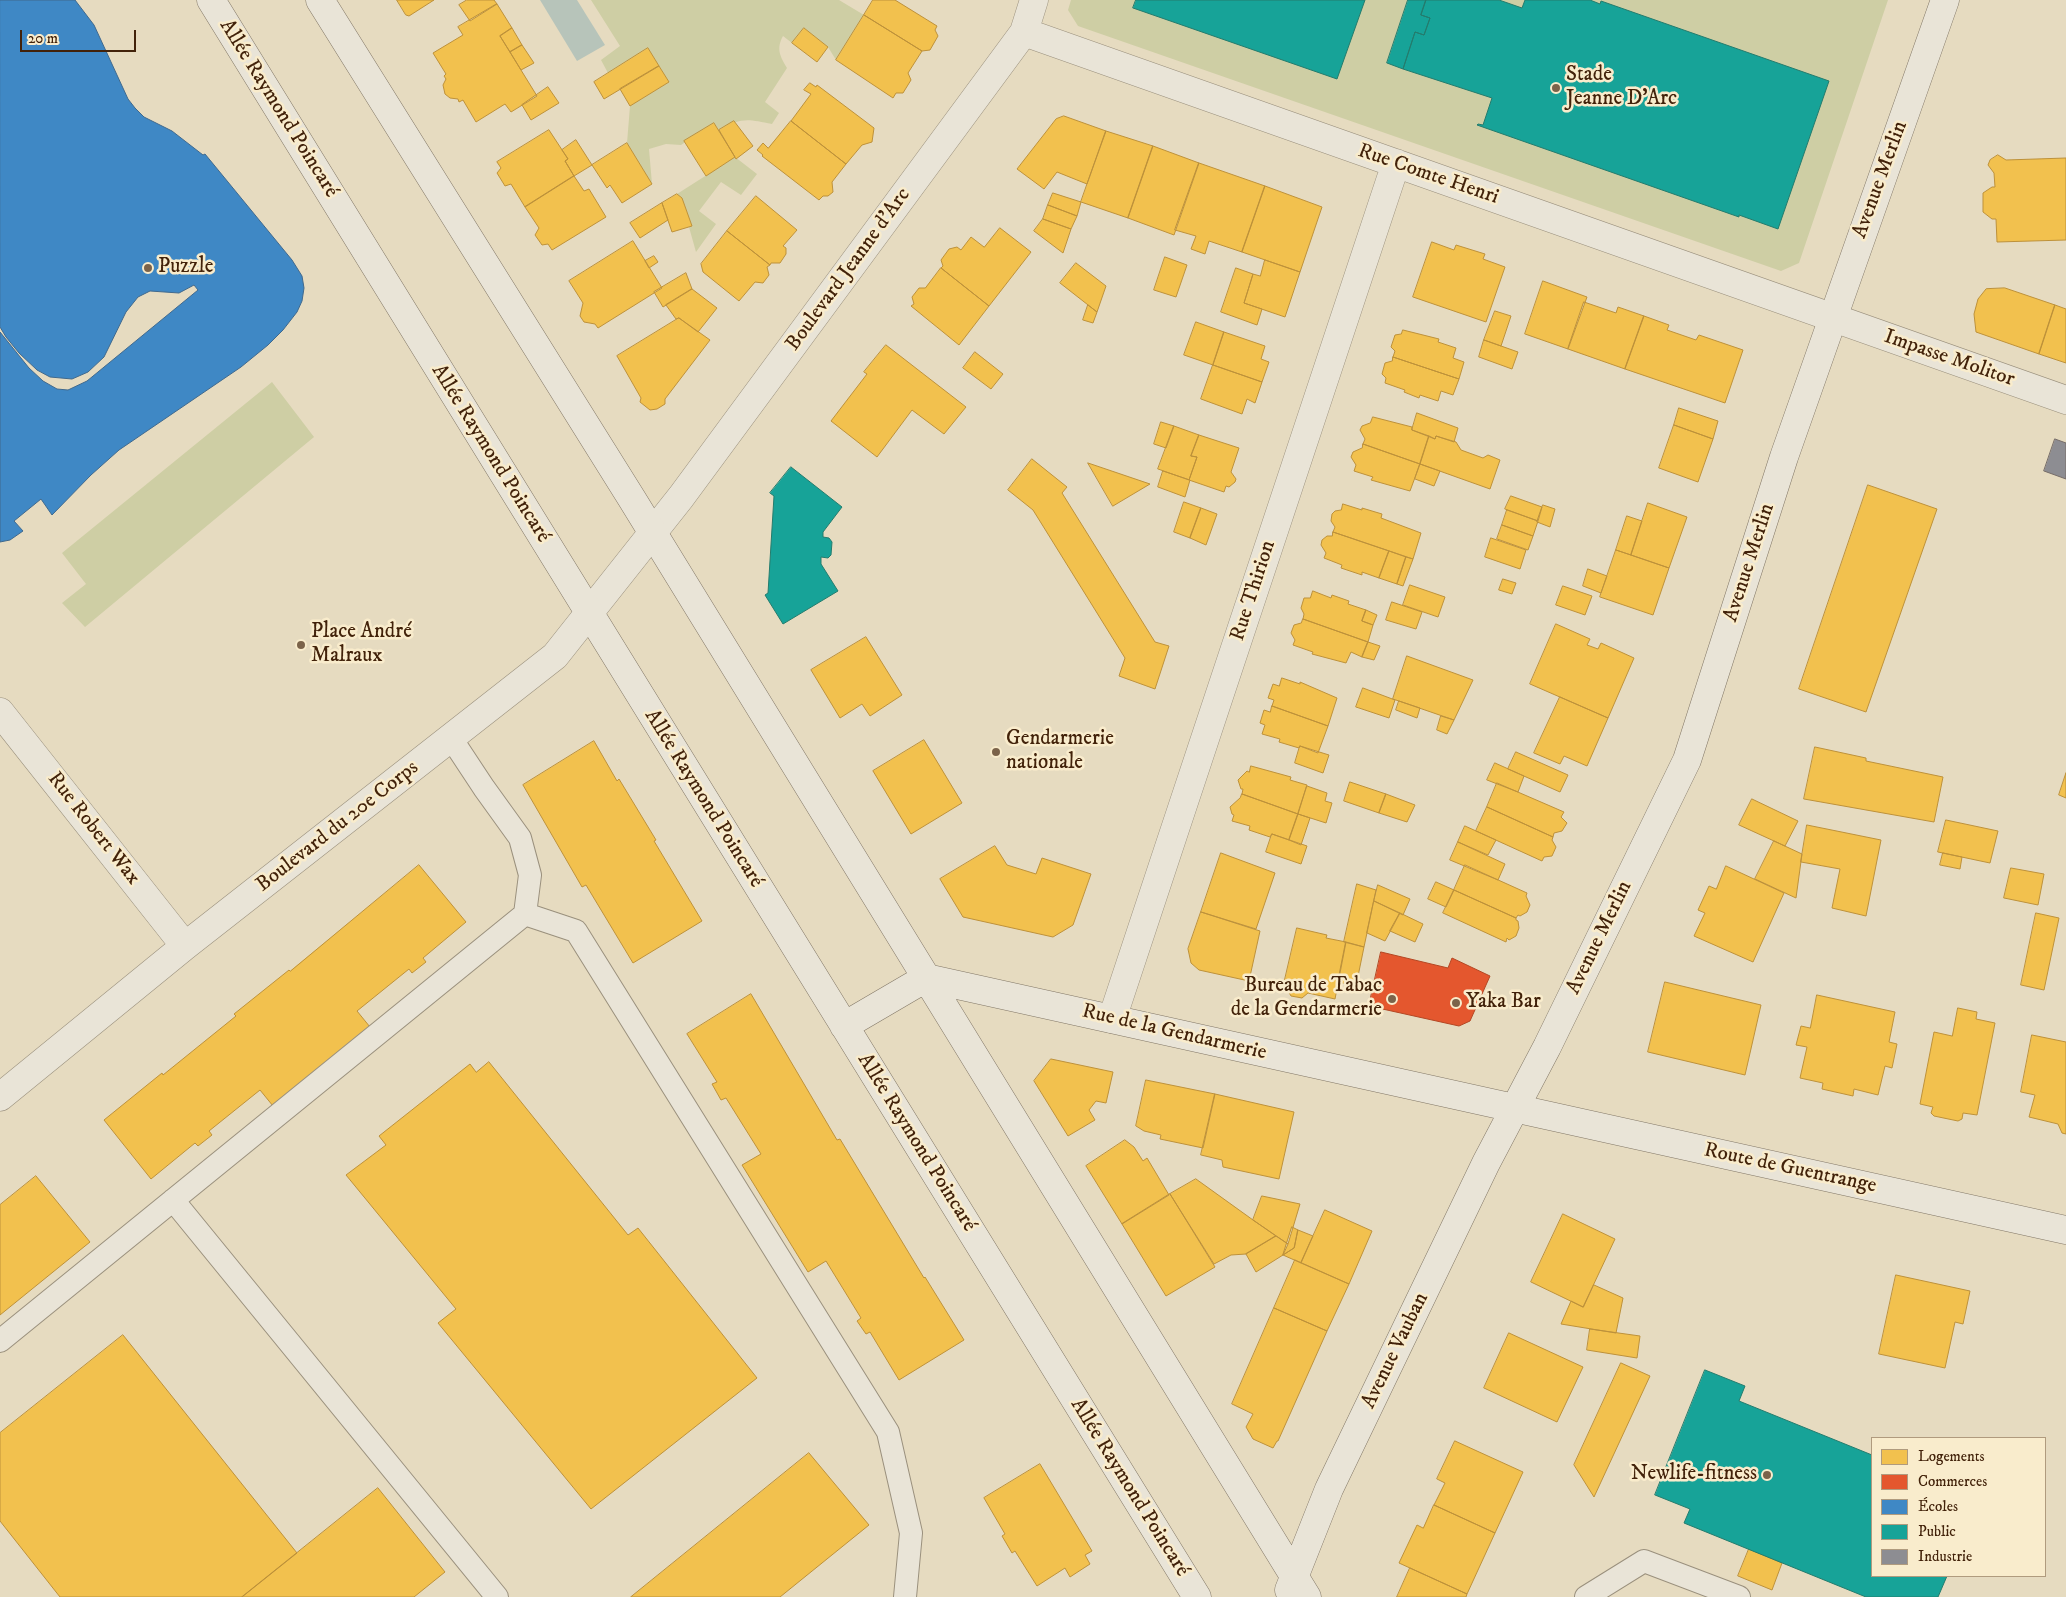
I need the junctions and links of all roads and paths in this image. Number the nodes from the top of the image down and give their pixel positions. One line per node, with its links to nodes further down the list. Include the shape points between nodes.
1 (210, 0): 10 (street, Allée Raymond Poincaré)
2 (320, 0): 9 (street)
3 (1034, 0): 5 (street, Boulevard Jeanne d'Arc)
4 (1945, 0): 7 (street, Avenue Merlin)
5 (1024, 32): 6 (street, Rue Comte Henri); 9 (street, Boulevard Jeanne d'Arc)
6 (1396, 163): 7 (street, Rue Comte Henri); 16 (street, Rue Thirion)
7 (1832, 317): 8 (street, Impasse Molitor); 19 (street, Avenue Merlin, via 1687,760)
8 (2066, 400)
9 (652, 534): 10 (street, Boulevard du 20e Corps); 15 (street)
10 (589, 614): 12 (street, Boulevard du 20e Corps, via 556,656); 17 (street, Allée Raymond Poincaré)
11 (0, 712): 14 (street, Rue Robert Wax)
12 (451, 738): 13 (lane, via 520,838 530,875); 14 (street, Boulevard du 20e Corps)
13 (525, 914): 20 (lane); 25 (lane, via 576,931 888,1432 911,1533)
14 (186, 946): 18 (street, Boulevard du 20e Corps)
15 (926, 978): 16 (street, Rue de la Gendarmerie); 17 (street); 23 (street)
16 (1112, 1019): 19 (street, Rue de la Gendarmerie)
17 (844, 1026): 26 (street, Allée Raymond Poincaré)
18 (0, 1098)
19 (1514, 1108): 21 (street, Route de Guentrange); 23 (street, Avenue Vauban, via 1329,1489)
20 (173, 1200): 22 (lane); 24 (lane)
21 (2066, 1230)
22 (0, 1341)
23 (1296, 1590)
24 (497, 1597)
25 (905, 1597)
26 (1197, 1597)
27 (1586, 1597): 28 (lane, via 1644,1561)
28 (1739, 1597)

